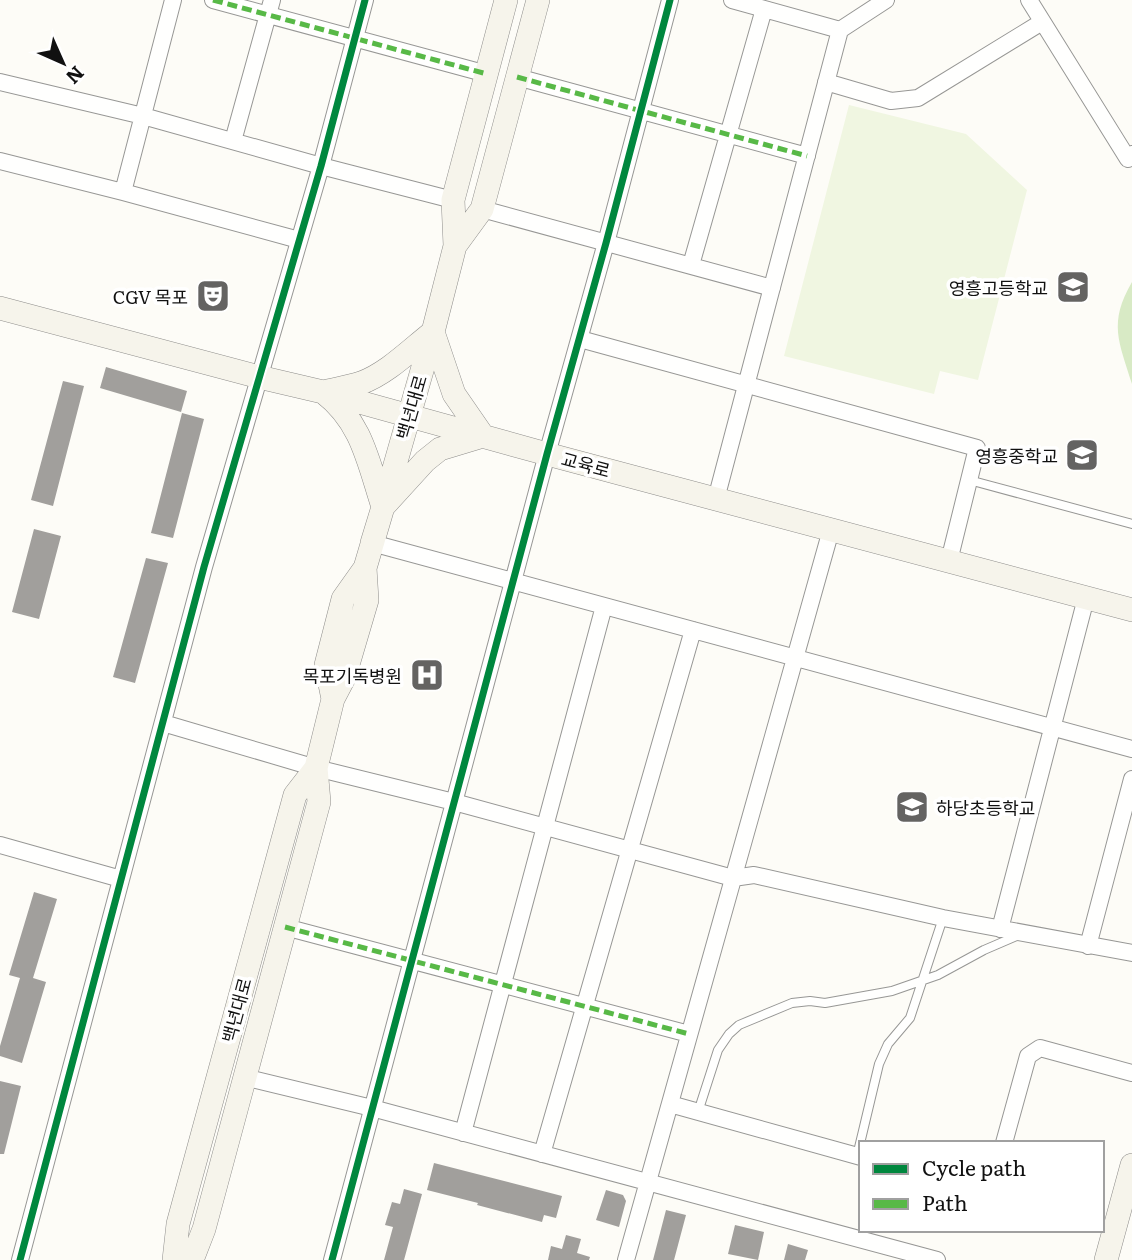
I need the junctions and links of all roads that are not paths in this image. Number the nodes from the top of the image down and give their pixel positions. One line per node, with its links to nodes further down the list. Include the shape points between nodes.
1 (173, 0): 20 (street)
2 (213, 0): 10 (street)
3 (365, 0): 14 (street)
4 (506, 0): 15 (street, 백년대로)
5 (538, 0): 16 (street, 백년대로)
6 (670, 0): 19 (street)
7 (732, 0): 11 (street)
8 (886, 0): 13 (street)
9 (1029, 0): 12 (street)
10 (270, 7): 14 (street); 22 (street)
11 (764, 9): 13 (street); 21 (street)
12 (1042, 22): 18 (street, via 918,98 891,101); 23 (street, via 1128,159)
13 (840, 30): 18 (street)
14 (355, 38): 15 (street); 26 (street)
15 (487, 74): 28 (street, 백년대로)
16 (517, 77): 19 (street); 29 (street, 백년대로)
17 (0, 82): 20 (street)
18 (826, 82): 24 (street)
19 (641, 111): 21 (street); 31 (street)
20 (143, 116): 22 (street); 27 (street)
21 (729, 135): 24 (street); 33 (street)
22 (233, 141): 26 (street)
23 (1132, 153)
24 (807, 156): 34 (street)
25 (0, 161): 27 (street)
26 (321, 166): 28 (street); 30 (street)
27 (123, 192): 30 (street)
28 (453, 200): 32 (street, 백년대로)
29 (482, 209): 31 (street); 32 (street, 백년대로)
30 (299, 240): 38 (street)
31 (606, 243): 33 (street); 37 (street)
32 (455, 246): 36 (street, 백년대로)
33 (691, 265): 34 (street)
34 (772, 288): 39 (street)
35 (0, 308): 38 (street, 교육로)
36 (433, 332): 40 (street, via 374,377); 41 (street, 백년대로); 42 (street, via 454,394)
37 (580, 340): 39 (street); 43 (street)
38 (259, 377): 40 (street, 교육로); 57 (street)
39 (747, 384): 44 (street, via 977,448); 45 (street)
40 (323, 391): 41 (street, 교육로); 46 (street, via 350,418)
41 (409, 415): 42 (street, 교육로); 46 (street, 백년대로)
42 (484, 436): 43 (street, 교육로); 46 (street, via 440,449)
43 (547, 454): 45 (street, 교육로); 51 (street)
44 (969, 480): 47 (lane); 50 (street)
45 (716, 499): 48 (street, 교육로)
46 (383, 506): 49 (street, 백년대로)
47 (1132, 524)
48 (831, 530): 50 (street, 교육로); 56 (street)
49 (372, 543): 51 (street); 60 (street, 백년대로, via 365,568 342,599 326,665 333,699)
50 (949, 561): 52 (street, 교육로)
51 (513, 581): 53 (street); 62 (street)
52 (1086, 598): 54 (street, 교육로); 58 (street)
53 (604, 606): 55 (street); 63 (street)
54 (1132, 610)
55 (693, 630): 56 (street); 65 (street)
56 (795, 658): 58 (street); 66 (street)
57 (163, 723): 60 (street); 67 (street)
58 (1052, 727): 59 (street); 70 (street)
59 (1132, 749)
60 (316, 768): 62 (street); 69 (street, 백년대로, via 319,802); 93 (street, 백년대로, via 295,795 178,1224)
61 (1132, 779): 72 (street)
62 (454, 802): 63 (street); 74 (street)
63 (545, 827): 65 (street); 76 (street)
64 (0, 845): 67 (street)
65 (629, 850): 66 (street); 77 (street)
66 (733, 878): 68 (street, via 754,875); 78 (street)
67 (121, 879): 92 (street)
68 (943, 918): 70 (street); 75 (lane)
69 (285, 927): 74 (street); 80 (street, 백년대로)
70 (1000, 929): 71 (street)
71 (1023, 933): 72 (street); 75 (lane)
72 (1088, 946): 73 (street)
73 (1132, 953)
74 (412, 960): 76 (street); 82 (street)
75 (924, 979): 83 (lane, via 869,996 792,1003 739,1026 718,1050); 85 (lane, via 910,1018 888,1044 879,1064)
76 (502, 984): 77 (street); 84 (street)
77 (584, 1006): 78 (street); 87 (street)
78 (689, 1034): 81 (street)
79 (1132, 1073): 86 (street, via 1040,1048 1028,1056)
80 (244, 1077): 82 (street); 94 (street, 백년대로)
81 (670, 1104): 83 (street); 90 (street)
82 (372, 1108): 84 (street); 95 (street)
83 (698, 1112): 88 (street)
84 (463, 1133): 87 (street)
85 (862, 1141)
86 (1005, 1141)
87 (542, 1154): 90 (street)
88 (859, 1156)
89 (1132, 1165): 91 (street)
90 (648, 1182): 96 (street); 97 (street)
91 (1123, 1231): 98 (street)
92 (20, 1260)
93 (174, 1260)
94 (192, 1260)
95 (332, 1260)
96 (626, 1260)
97 (937, 1260)
98 (1106, 1260)

